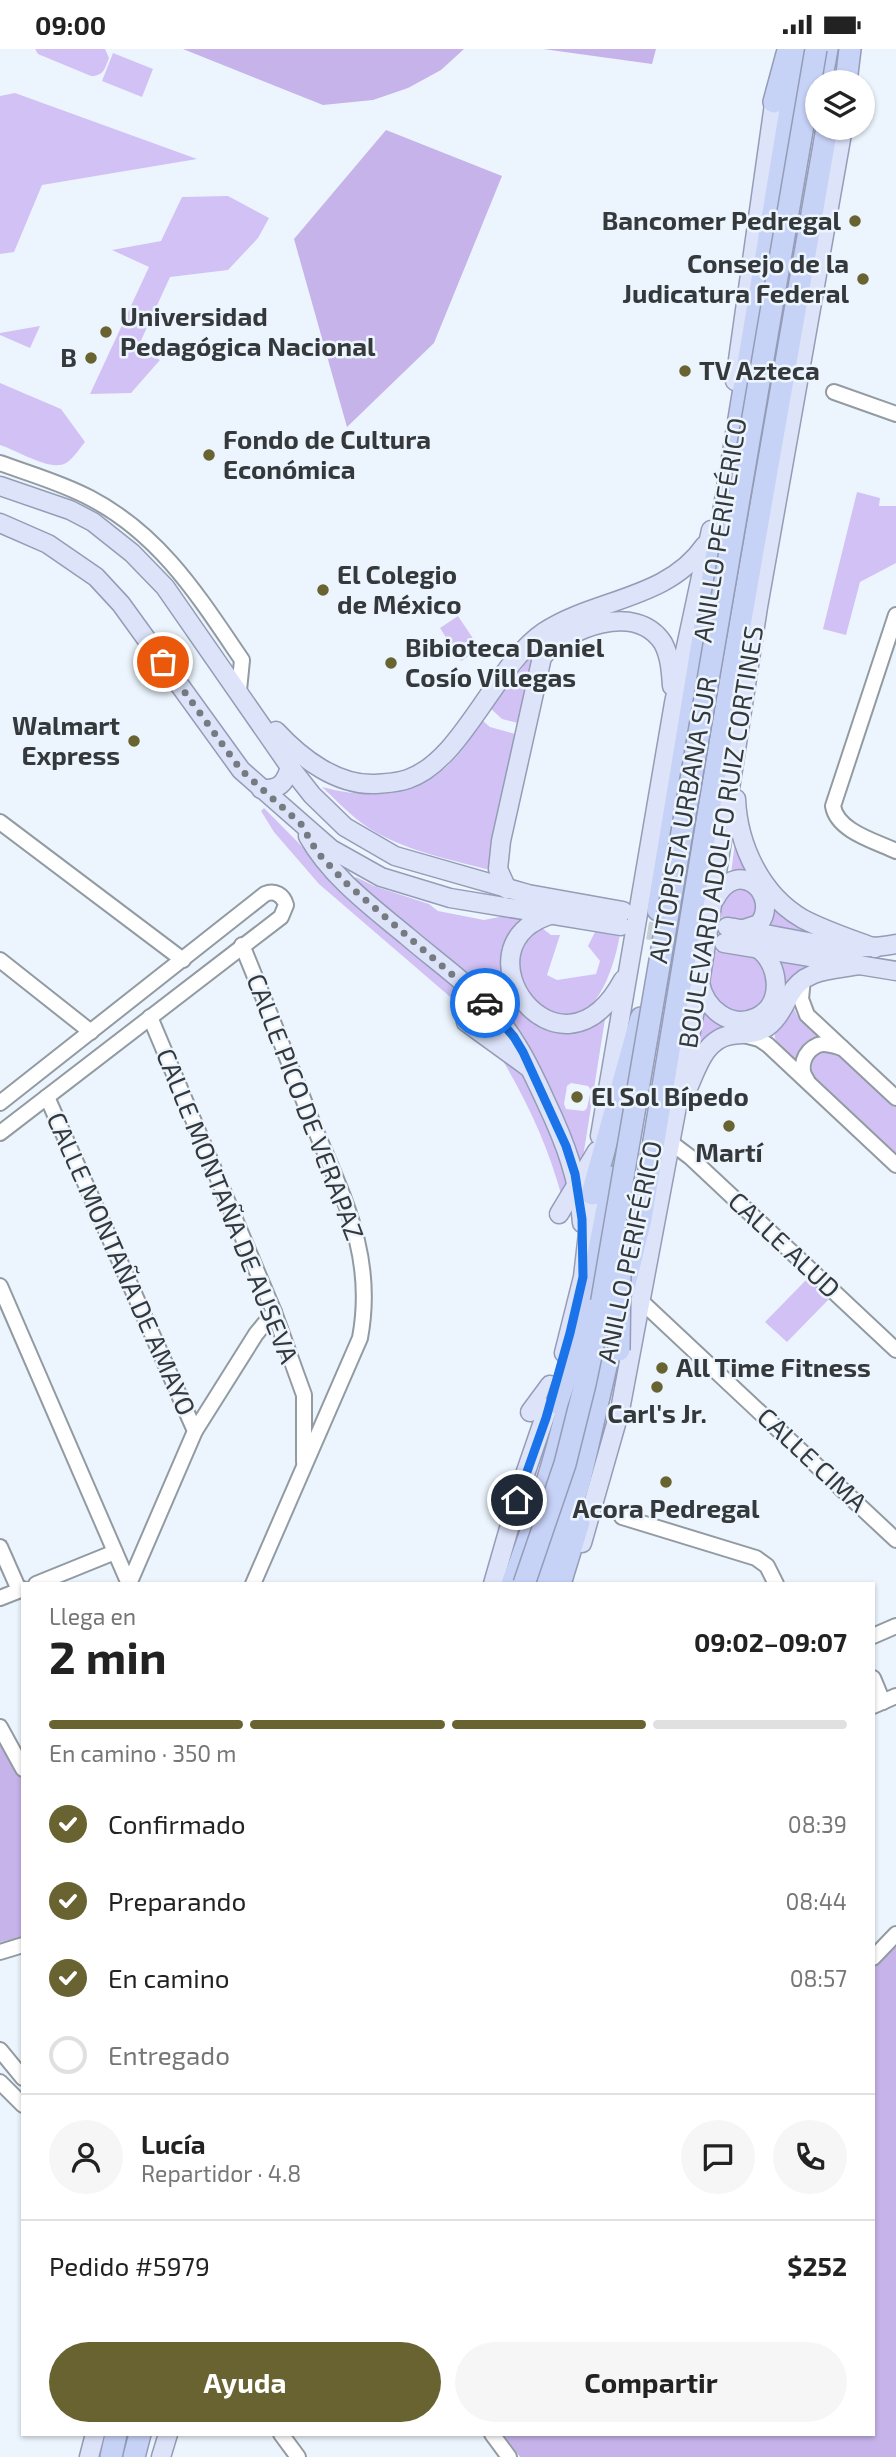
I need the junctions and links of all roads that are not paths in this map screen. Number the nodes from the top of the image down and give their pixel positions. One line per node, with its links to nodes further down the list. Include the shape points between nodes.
1 (783, 49): 11 (main road)
2 (789, 49): 11 (highway)
3 (800, 49): 27 (highway, ANILLO PERIFÉRICO)
4 (816, 49): 73 (highway, AUTOPISTA URBANA SUR, bridge)
5 (827, 49): 8 (highway)
6 (839, 49): 9 (highway)
7 (858, 49): 10 (main road)
8 (823, 70)
9 (845, 70)
10 (848, 70)
11 (774, 102): 23 (main road)
12 (811, 140): 73 (highway, AUTOPISTA URBANA SUR, via 729,639)
13 (831, 140): 16 (highway, ANILLO PERIFÉRICO)
14 (835, 140): 15 (highway)
15 (838, 153): 18 (main road, BOULEVARD ADOLFO RUIZ CORTINES)
16 (787, 353): 18 (highway); 28 (highway, ANILLO PERIFÉRICO)
17 (834, 392): 19 (street)
18 (792, 413): 25 (main road, BOULEVARD ADOLFO RUIZ CORTINES)
19 (896, 414)
20 (0, 463): 29 (street, via 91,498 163,553 196,591 242,660)
21 (0, 486): 29 (main road, via 93,522 132,552 165,587)
22 (0, 523): 33 (main road, via 48,544 96,577 121,604 241,770)
23 (709, 539): 24 (main road); 29 (main road, via 695,559 657,587 558,623 540,635 522,651 445,753 408,779 366,785 341,779 287,743)
24 (700, 583): 27 (highway); 30 (main road)
25 (758, 607): 28 (highway); 32 (main road, BOULEVARD ADOLFO RUIZ CORTINES)
26 (896, 615): 36 (street, via 833,806 842,824)
27 (698, 660): 53 (highway, ANILLO PERIFÉRICO)
28 (732, 671): 99 (highway, ANILLO PERIFÉRICO, via 641,1219 579,1484)
29 (242, 694): 31 (main road)
30 (674, 703): 37 (main road, via 668,656 662,642 648,629 627,622 596,624 563,638 542,657 501,841 499,869); 48 (main road)
31 (290, 767): 33 (main road, via 282,785); 37 (main road, via 345,827 395,856)
32 (734, 771): 38 (main road, BOULEVARD ADOLFO RUIZ CORTINES); 44 (main road, via 740,837 779,899 802,918)
33 (261, 789): 35 (main road)
34 (0, 822): 46 (street)
35 (301, 824): 39 (main road, via 331,849 381,877 450,898); 61 (main road, via 317,852 358,895 484,1001 514,1037)
36 (896, 851)
37 (507, 889): 39 (main road, via 622,918)
38 (710, 912): 40 (main road, via 724,884 735,878 757,887 766,905 764,916 759,924); 51 (main road, BOULEVARD ADOLFO RUIZ CORTINES)
39 (554, 914): 48 (main road, via 526,928 511,957 515,987 533,1012 560,1023 586,1020 611,1000)
40 (732, 933): 43 (main road); 44 (main road)
41 (896, 944): 44 (main road)
42 (242, 945): 46 (street, via 284,914 285,901 280,895 265,894); 52 (street); 81 (street, CALLE PICO DE VERAPAZ, via 359,1245 366,1287 364,1319)
43 (757, 948): 47 (main road); 51 (main road, via 769,957 776,979 770,1005 756,1018 721,1015 707,1003)
44 (875, 948)
45 (0, 960): 55 (street)
46 (183, 960): 55 (street)
47 (860, 965): 49 (main road); 50 (main road)
48 (628, 970): 71 (main road, via 597,1151)
49 (896, 971)
50 (803, 978): 56 (main road, via 772,1023); 57 (street, via 801,999 807,1015)
51 (700, 983): 67 (main road, BOULEVARD ADOLFO RUIZ CORTINES)
52 (150, 1017): 60 (street); 76 (street, CALLE MONTAÑA DE AUSEVA)
53 (641, 1018): 71 (highway); 96 (highway, ANILLO PERIFÉRICO, via 567,1412)
54 (466, 1022): 61 (main road)
55 (91, 1032): 58 (street)
56 (744, 1035): 63 (street, via 768,1045); 67 (main road, via 723,1037 704,1054)
57 (843, 1048): 63 (street, via 818,1045 808,1053 802,1064 803,1076); 65 (street)
58 (66, 1052): 59 (street); 60 (street, via 68,1065)
59 (50, 1064): 62 (street, via 63,1070); 66 (street)
60 (80, 1070): 62 (street)
61 (532, 1070): 71 (main road)
62 (66, 1083): 64 (street)
63 (810, 1084): 70 (street)
64 (47, 1097): 68 (street); 82 (street, CALLE MONTAÑA DE AMAYO)
65 (896, 1098)
66 (0, 1103)
67 (675, 1117): 69 (main road, BOULEVARD ADOLFO RUIZ CORTINES)
68 (0, 1133)
69 (670, 1142): 75 (main road, BOULEVARD ADOLFO RUIZ CORTINES); 77 (street, CALLE ALUD)
70 (896, 1165)
71 (585, 1189): 72 (main road); 78 (main road, via 583,1277)
72 (559, 1214)
73 (614, 1260): 95 (highway, bridge, via 557,1403); 97 (highway, AUTOPISTA URBANA SUR, bridge, via 565,1464); 98 (highway, AUTOPISTA URBANA SUR, bridge, via 600,1368 569,1488); 100 (highway, bridge, via 619,1350 581,1517)
74 (1, 1294): 89 (street)
75 (641, 1301): 87 (street, CALLE CIMA); 101 (main road, BOULEVARD ADOLFO RUIZ CORTINES, via 620,1410)
76 (274, 1312): 79 (street, CALLE MONTAÑA DE AUSEVA); 82 (street)
77 (896, 1350)
78 (558, 1373): 80 (main road); 84 (main road)
79 (304, 1395): 81 (street, CALLE MONTAÑA DE AUSEVA); 83 (street, CALLE MONTAÑA DE AUSEVA)
80 (530, 1412)
81 (327, 1416): 83 (street, CALLE PICO DE VERAPAZ)
82 (195, 1431): 92 (street)
83 (304, 1467): 93 (street, CALLE PICO DE VERAPAZ)
84 (517, 1500): 86 (main road); 94 (main road)
85 (622, 1517): 102 (street, via 756,1557)
86 (500, 1519)
87 (896, 1540)
88 (0, 1547): 103 (street)
89 (115, 1552): 90 (street); 91 (street)
90 (41, 1582)
91 (128, 1582)
92 (130, 1582)
93 (254, 1582)
94 (494, 1582)
95 (504, 1582)
96 (513, 1582)
97 (525, 1582)
98 (536, 1582)
99 (544, 1582)
100 (561, 1582)
101 (571, 1582)
102 (775, 1582)
103 (21, 1590): 104 (street)
104 (0, 1598)
105 (896, 1626): 106 (street)
106 (875, 1635)
107 (875, 1682): 108 (street)
108 (884, 1701)
109 (0, 1727): 110 (street)
110 (21, 1765)
111 (896, 1934): 114 (street)
112 (21, 1946): 113 (street)
113 (0, 1952)
114 (875, 1956)
115 (0, 2050): 116 (street)
116 (21, 2076)
117 (0, 2082): 118 (street)
118 (21, 2102)
119 (94, 2436): 127 (main road)
120 (116, 2436): 128 (highway)
121 (125, 2436): 129 (highway)
122 (140, 2436): 130 (highway)
123 (150, 2436): 131 (highway)
124 (167, 2436): 132 (main road)
125 (282, 2436): 133 (street)
126 (493, 2436): 134 (street)
127 (89, 2457)
128 (111, 2457)
129 (120, 2457)
130 (134, 2457)
131 (145, 2457)
132 (162, 2457)
133 (298, 2457)
134 (509, 2457)

